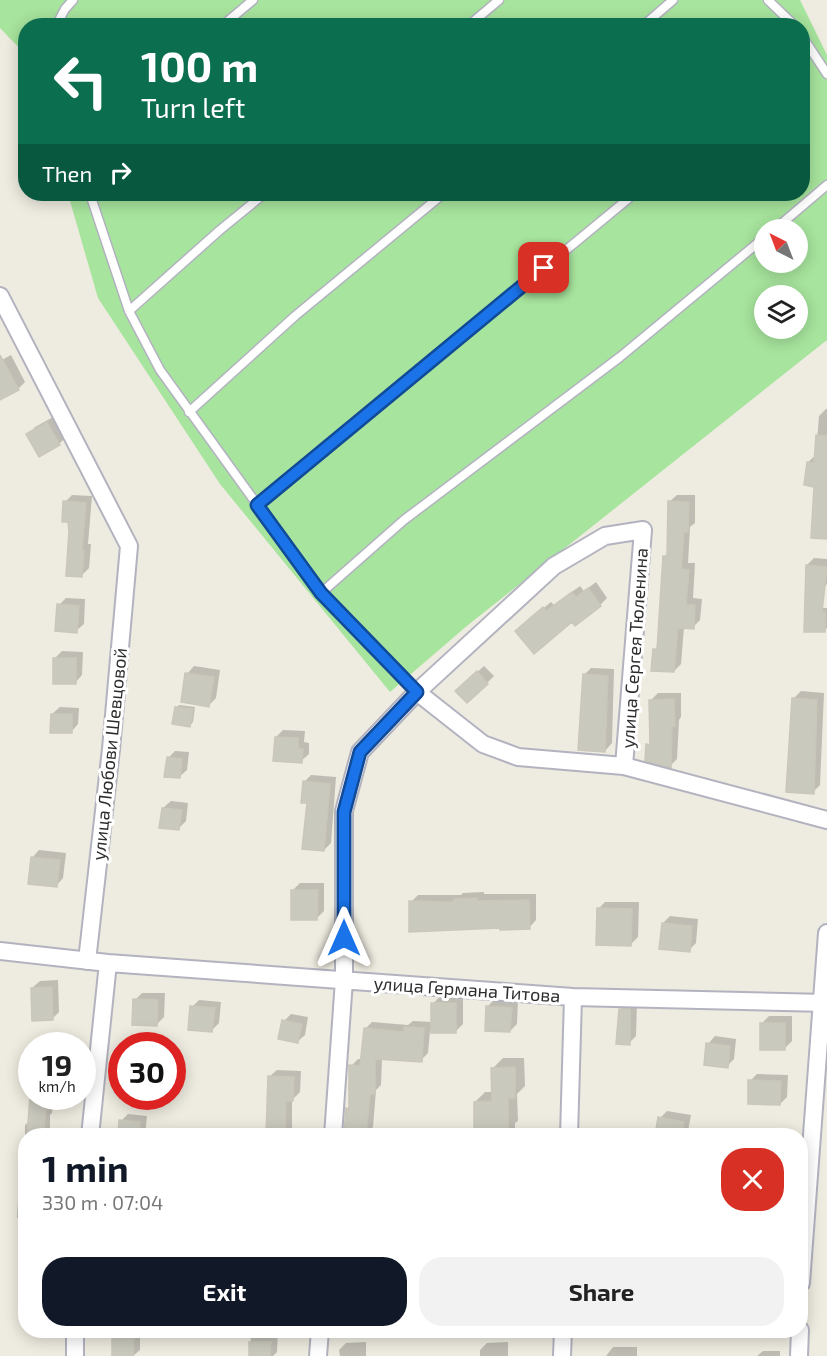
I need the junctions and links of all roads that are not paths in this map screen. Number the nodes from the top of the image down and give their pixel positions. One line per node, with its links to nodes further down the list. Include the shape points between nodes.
1 (73, 0): 6 (lane)
2 (253, 0): 7 (lane)
3 (499, 0): 8 (lane)
4 (673, 0): 9 (lane)
5 (768, 0): 10 (lane)
6 (61, 18)
7 (232, 18)
8 (478, 18)
9 (652, 18)
10 (787, 18)
11 (811, 48): 12 (lane)
12 (827, 74)
13 (827, 185): 14 (lane)
14 (810, 199)
15 (92, 201): 23 (lane)
16 (255, 201): 23 (lane)
17 (434, 201): 24 (lane, via 295,316)
18 (626, 201): 25 (lane)
19 (808, 201): 20 (lane)
20 (787, 219)
21 (754, 246): 26 (lane, via 620,357 404,520)
22 (0, 296): 32 (street, улица Любови Шевцовой, via 129,546)
23 (129, 311): 24 (lane, via 160,370)
24 (189, 412): 25 (lane)
25 (257, 505): 26 (lane)
26 (321, 593): 27 (lane)
27 (417, 692): 28 (street, via 483,744 518,757); 28 (street, улица Сергея Тюленина, via 554,566 605,536 643,530); 34 (street, via 360,752 344,812)
28 (624, 766): 29 (street)
29 (827, 820)
30 (827, 933): 36 (street)
31 (0, 951): 32 (street, улица Германа Титова)
32 (87, 961): 33 (street, улица Германа Титова)
33 (108, 963): 34 (street, улица Германа Титова); 37 (street)
34 (344, 980): 35 (street, улица Германа Титова); 38 (street)
35 (573, 997): 36 (street, улица Германа Титова); 39 (street)
36 (825, 1003): 40 (street)
37 (91, 1128)
38 (334, 1128)
39 (569, 1128)
40 (808, 1201)
41 (75, 1338): 45 (street)
42 (319, 1338): 46 (street)
43 (563, 1338): 47 (street)
44 (800, 1338): 48 (street)
45 (75, 1356)
46 (318, 1356)
47 (562, 1356)
48 (799, 1356)

